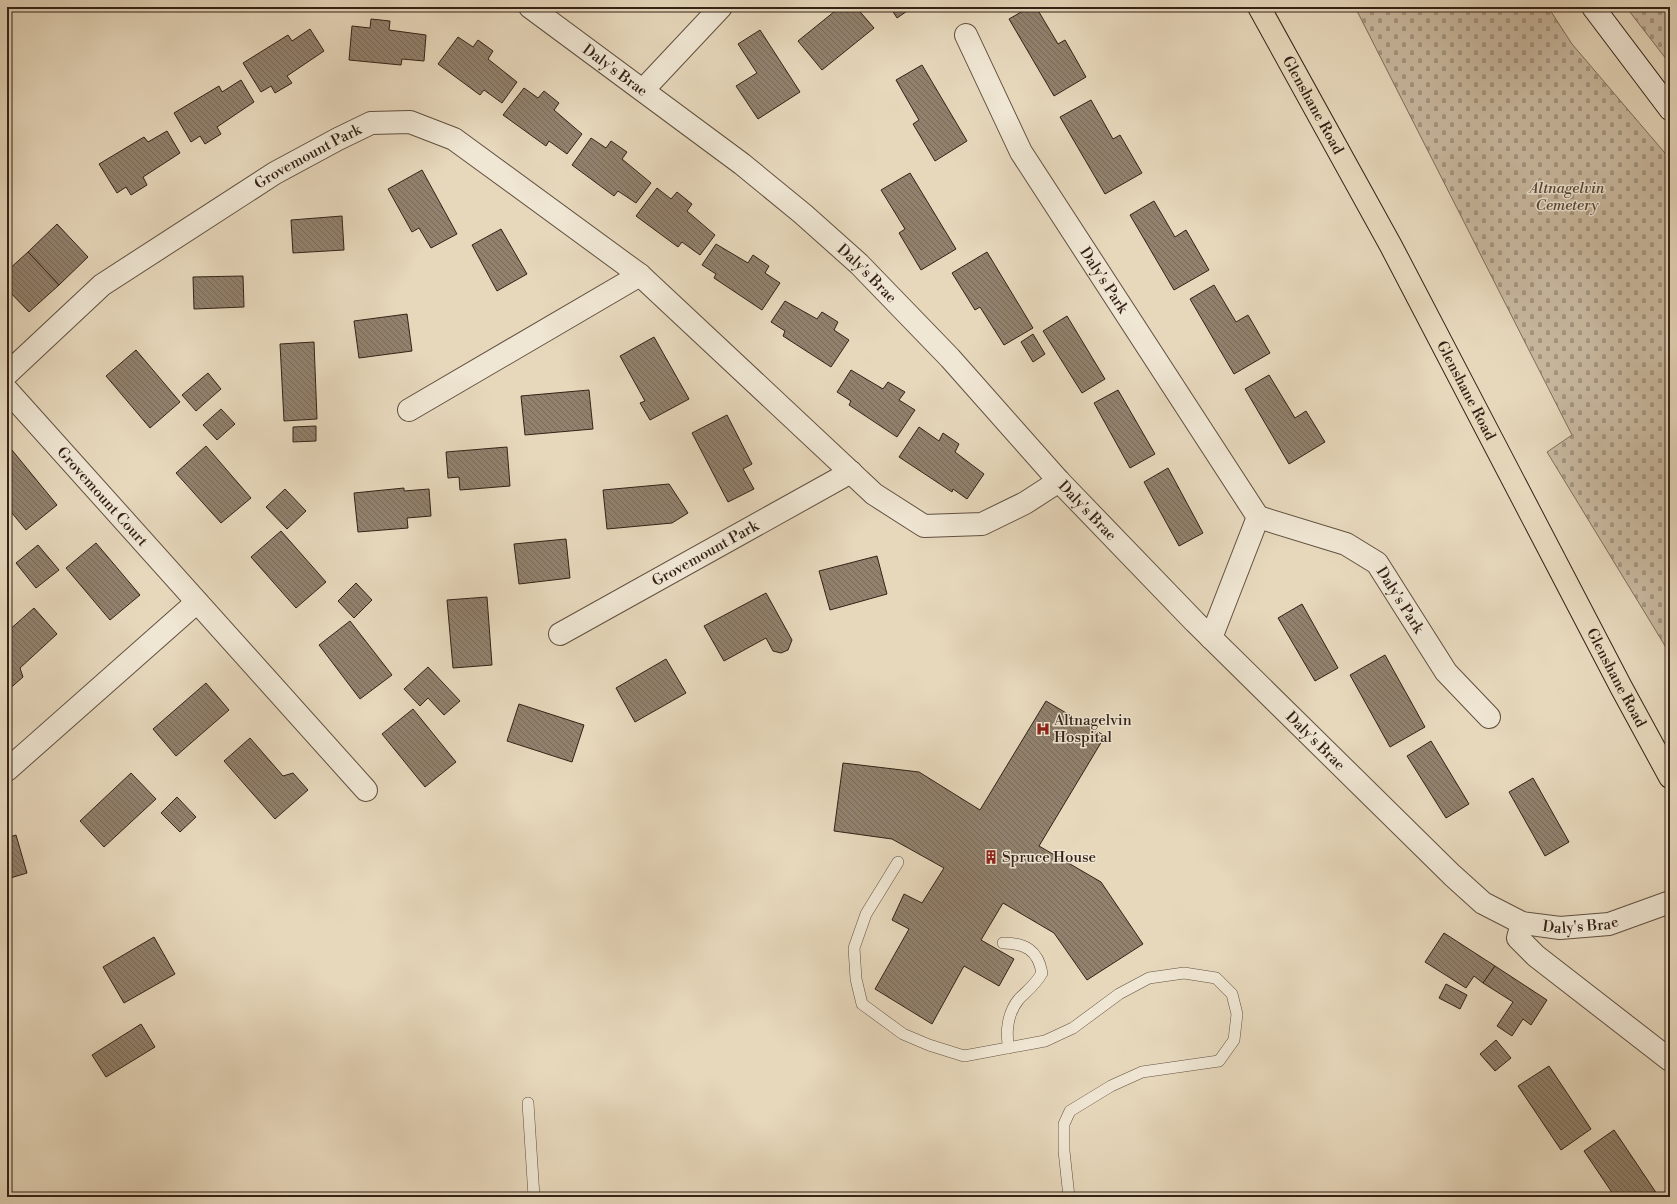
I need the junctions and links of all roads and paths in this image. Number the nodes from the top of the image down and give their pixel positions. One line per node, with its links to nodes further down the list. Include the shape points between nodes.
1 (530, 7): 6 (street, Daly's Brae)
2 (721, 7): 6 (street)
3 (1259, 7): 20 (highway, Glenshane Road, via 1390,246)
4 (1592, 7): 7 (street)
5 (966, 36): 14 (street, Daly's Park, via 1021,152)
6 (643, 90): 13 (street, Daly's Brae, via 742,164 859,264 950,358)
7 (1670, 109)
8 (640, 275): 9 (street, Grovemount Park, via 454,139 410,122 372,123 275,173 102,285); 11 (street); 12 (street, Grovemount Park)
9 (7, 374)
10 (7, 390): 15 (street, Grovemount Court)
11 (409, 410)
12 (851, 472): 13 (street, Grovemount Park, via 874,494 924,526 982,524 1025,503); 16 (street, Grovemount Park)
13 (1059, 481): 17 (street, Daly's Brae)
14 (1258, 517): 17 (street); 18 (street, Daly's Park, via 1346,544 1377,563 1446,672)
15 (198, 602): 19 (street); 21 (street, Grovemount Court)
16 (560, 634)
17 (1211, 638): 24 (street, Daly's Brae, via 1457,880 1483,903)
18 (1489, 717)
19 (7, 770)
20 (1670, 777)
21 (366, 790)
22 (898, 862): 26 (lane, via 866,914 854,948 856,979 862,1004 903,1034 964,1056)
23 (1670, 902): 24 (street, Daly's Brae, via 1609,924 1560,928)
24 (1522, 923): 27 (street, via 1518,938 1536,956)
25 (1003, 943): 26 (lane, via 1014,943 1029,948 1037,956 1042,973 1037,984 1018,1001 1011,1013 1007,1037)
26 (1009, 1048): 30 (lane, via 1045,1041 1073,1028 1119,994 1149,978 1184,973 1216,978 1232,994 1237,1014 1234,1040 1218,1061 1142,1072 1111,1086 1070,1111 1064,1124)
27 (1670, 1060)
28 (528, 1103): 29 (lane)
29 (534, 1197)
30 (1069, 1197)

